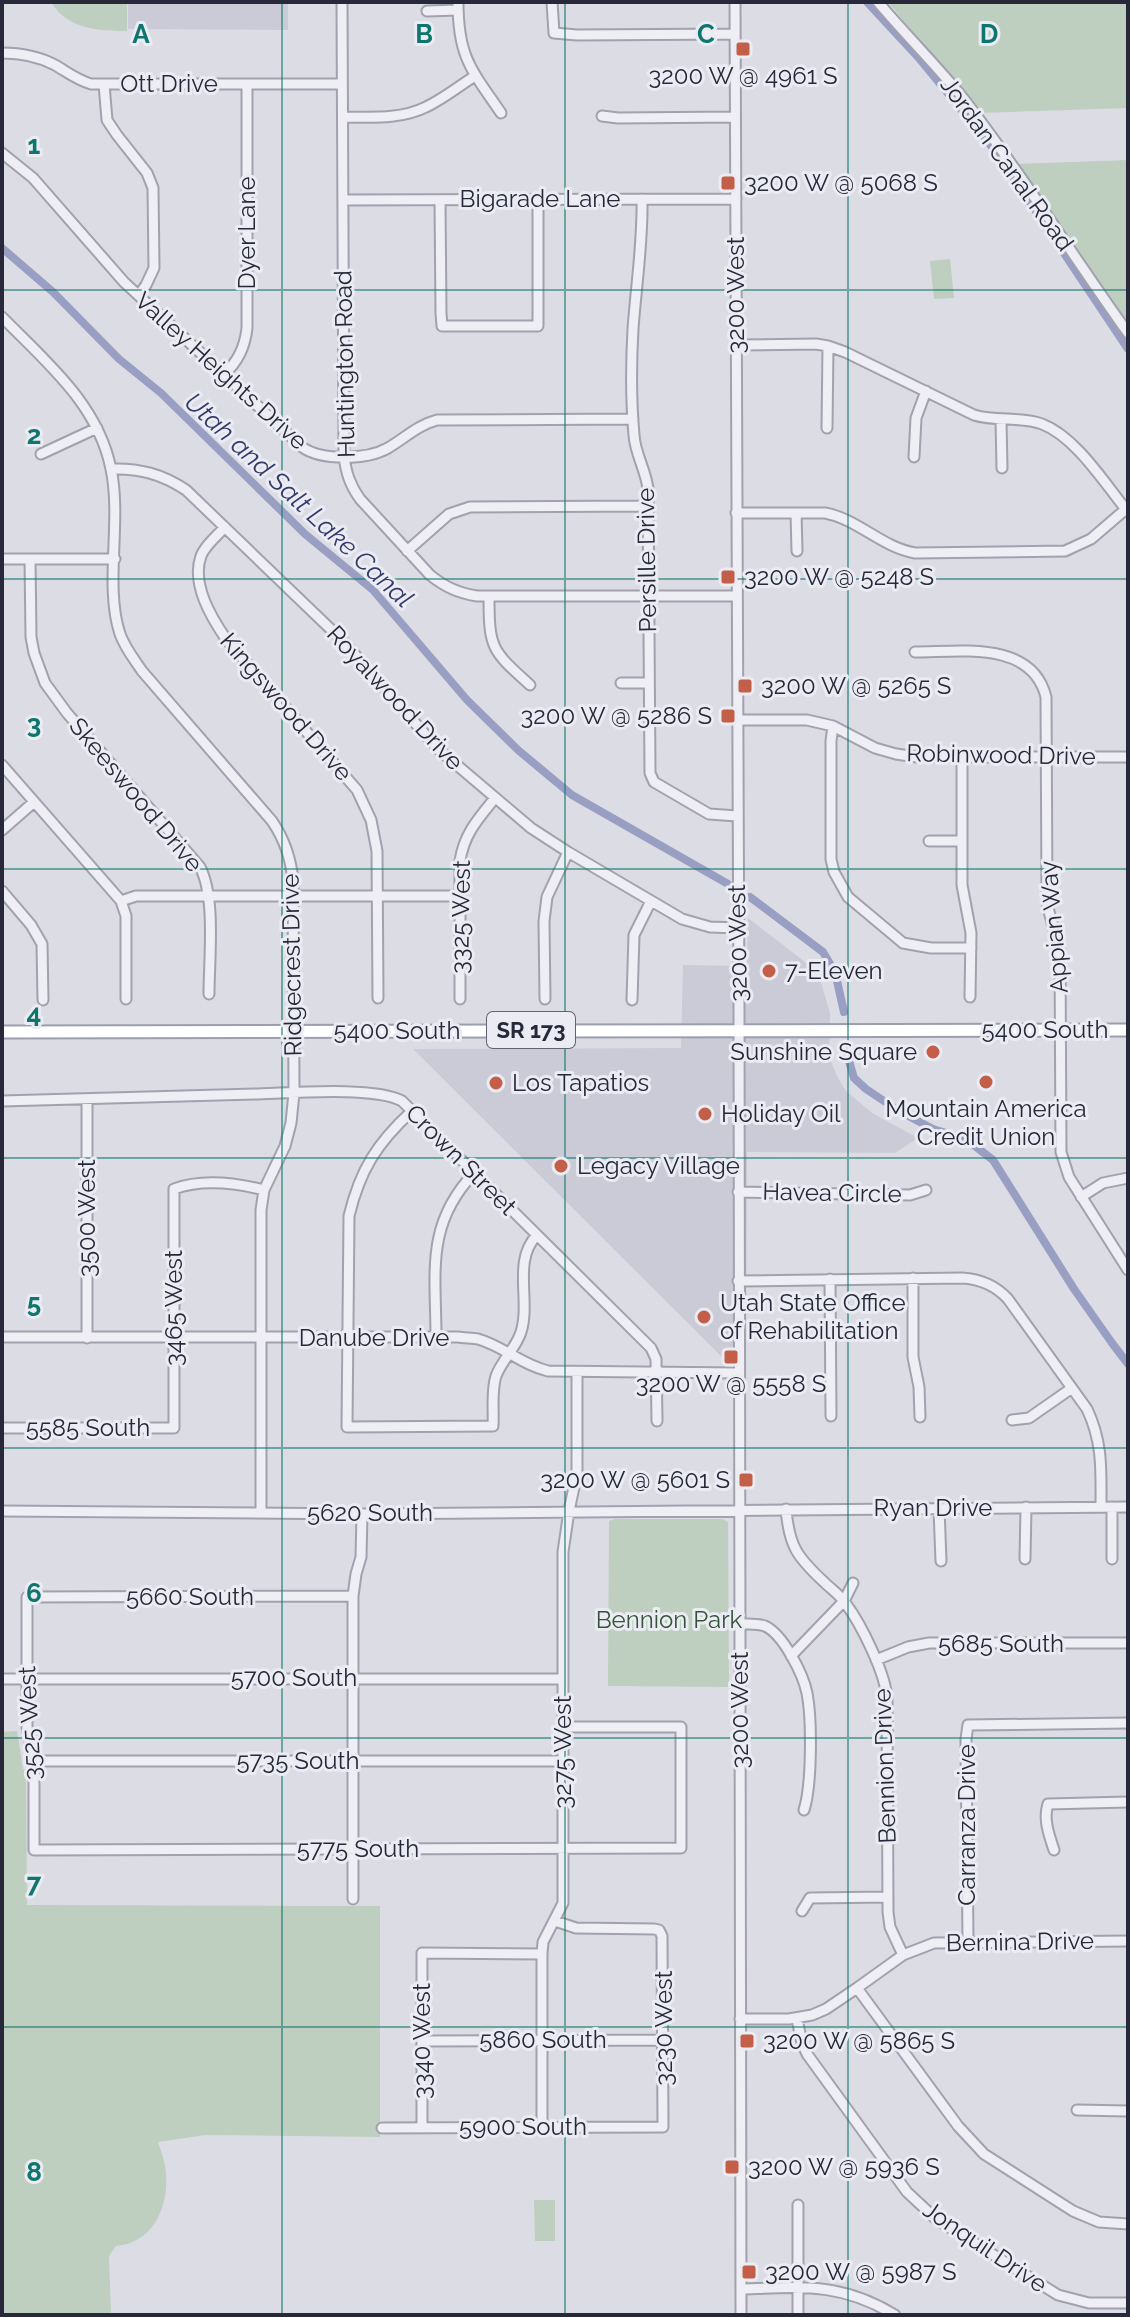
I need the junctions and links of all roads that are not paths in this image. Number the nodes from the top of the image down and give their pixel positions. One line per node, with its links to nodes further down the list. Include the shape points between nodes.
1 (342, 2): 12 (street, Huntington Road)
2 (552, 2): 7 (street, via 554,33)
3 (735, 2): 7 (street, 3200 West)
4 (878, 2): 25 (street, Jordan Canal Road, via 964,100)
5 (458, 6): 6 (street); 9 (street, via 460,42)
6 (427, 11)
7 (735, 34): 16 (street, 3200 West)
8 (2, 53): 10 (street, Ott Drive, via 34,56 82,81)
9 (475, 76): 13 (street); 15 (street, via 418,111)
10 (104, 84): 11 (street, Ott Drive); 23 (street, via 107,120 153,188 154,268)
11 (247, 84): 12 (street, Ott Drive); 28 (street, Dyer Lane, via 246,338)
12 (342, 84): 15 (street, Huntington Road)
13 (501, 113)
14 (602, 116): 16 (street)
15 (343, 117): 20 (street, Huntington Road)
16 (735, 117): 19 (street, 3200 West)
17 (2, 153): 23 (street, Valley Heights Drive, via 33,178)
18 (642, 199): 19 (street, Bigarade Lane); 22 (street, Bigarade Lane); 30 (street, Persille Drive)
19 (736, 199): 26 (street, 3200 West)
20 (344, 200): 21 (street, Bigarade Lane); 35 (street, Huntington Road)
21 (440, 200): 22 (street, Bigarade Lane); 22 (street, via 442,326 538,326)
22 (538, 200)
23 (139, 295): 28 (street, Valley Heights Drive)
24 (2, 317): 32 (street, Ridgecrest Drive, via 70,386)
25 (1128, 333)
26 (736, 345): 27 (street); 41 (street, 3200 West)
27 (828, 346): 29 (street); 33 (street)
28 (224, 374): 35 (street, Valley Heights Drive, via 308,451)
29 (926, 391): 31 (street, via 974,415); 36 (street, via 916,418)
30 (633, 419): 35 (street, Valley Heights Drive, via 437,420 381,452); 39 (street, Persille Drive)
31 (1001, 420): 37 (street); 40 (street, via 1042,424 1060,434)
32 (97, 428): 34 (street); 38 (street, Ridgecrest Drive)
33 (827, 428)
34 (41, 454)
35 (344, 456): 44 (street, Huntington Road, via 353,490)
36 (914, 457)
37 (1002, 468)
38 (111, 469): 43 (street, Royalwood Drive, via 143,470 172,481); 48 (street, Ridgecrest Drive)
39 (648, 506): 44 (street, via 470,507 449,514); 49 (street, Persille Drive)
40 (1127, 510): 42 (street, via 1078,546 1043,553 915,553 837,516)
41 (736, 513): 42 (street); 51 (street, 3200 West)
42 (796, 513): 45 (street)
43 (225, 527): 62 (street, Royalwood Drive, via 343,641 438,749); 71 (street, Kingswood Drive, via 201,555 201,586 209,613 365,804 375,837)
44 (407, 551): 50 (street, Huntington Road, via 442,585)
45 (797, 551)
46 (2, 559): 47 (street)
47 (30, 559): 48 (street); 72 (street, Skeeswood Drive, via 31,637 45,683 200,867)
48 (115, 559): 70 (street, Ridgecrest Drive, via 117,622 128,651 281,834 290,857)
49 (648, 595): 50 (street, Huntington Road); 51 (street, Huntington Road); 54 (street, Persille Drive)
50 (489, 596): 55 (street, via 492,643)
51 (736, 596): 56 (street, 3200 West)
52 (915, 652): 59 (street, Appian Way, via 1000,653 1026,667 1038,677 1046,697)
53 (621, 683): 54 (street)
54 (649, 683): 64 (street, Persille Drive, via 654,782 709,814)
55 (530, 685)
56 (737, 720): 57 (street, Robinwood Drive, via 807,720); 64 (street, 3200 West)
57 (833, 726): 58 (street, Robinwood Drive, via 896,754); 77 (street, via 831,859 844,891 903,943)
58 (962, 757): 59 (street, Robinwood Drive); 67 (street)
59 (1046, 757): 60 (street, Robinwood Drive); 87 (street, Appian Way, via 1047,897 1060,951)
60 (1128, 757)
61 (2, 765): 63 (street)
62 (495, 798): 68 (street, Royalwood Drive); 73 (street, 3325 West, via 462,845)
63 (34, 802): 65 (street); 74 (street)
64 (737, 816): 76 (street, 3200 West)
65 (2, 830)
66 (929, 841): 67 (street)
67 (962, 841): 77 (street)
68 (568, 852): 75 (street, Royalwood Drive); 83 (street, via 547,897)
69 (2, 891): 84 (street, via 42,944)
70 (293, 895): 71 (street); 72 (street); 89 (street, Ridgecrest Drive)
71 (378, 895): 73 (street); 80 (street, Kingswood Drive)
72 (209, 896): 74 (street, via 136,896); 78 (street)
73 (460, 896): 82 (street, 3325 West)
74 (121, 901): 81 (street, via 126,916)
75 (651, 901): 76 (street, Royalwood Drive, via 682,919); 85 (street, via 634,935)
76 (738, 928): 86 (street, 3200 West)
77 (971, 948): 79 (street)
78 (209, 994)
79 (970, 997)
80 (378, 998)
81 (126, 999)
82 (460, 999)
83 (545, 999)
84 (43, 1000)
85 (632, 1000)
86 (739, 1030): 87 (main road, 5400 South / SR 173); 89 (main road, 5400 South / SR 173); 99 (street, 3200 West)
87 (1059, 1030): 88 (main road, 5400 South / SR 173); 100 (street, Appian Way, via 1060,1141 1069,1177)
88 (1128, 1030)
89 (293, 1031): 90 (main road, 5400 South / SR 173); 91 (street, Ridgecrest Drive)
90 (2, 1032)
91 (294, 1093): 92 (street, Crown Street); 94 (street, Crown Street, via 388,1094); 97 (street, Ridgecrest Drive, via 285,1146)
92 (87, 1099): 93 (street, Crown Street); 107 (street, 3500 West)
93 (2, 1101)
94 (412, 1111): 95 (street, Crown Street); 111 (street, via 372,1155 355,1192 349,1216)
95 (474, 1173): 101 (street, Crown Street); 110 (street, via 441,1223 435,1264)
96 (1128, 1178): 100 (street, via 1103,1183)
97 (264, 1190): 108 (street, 3465 West, via 231,1184 174,1189); 109 (street, Ridgecrest Drive)
98 (926, 1190): 99 (street, Havea Circle, via 910,1195)
99 (738, 1192): 105 (street, 3200 West)
100 (1081, 1197): 102 (street, Appian Way)
101 (537, 1235): 112 (street, via 525,1254 521,1333); 114 (street, Crown Street, via 651,1348)
102 (1128, 1270)
103 (913, 1278): 104 (street); 116 (street, via 969,1278 996,1288); 118 (street)
104 (830, 1279): 105 (street); 117 (street)
105 (738, 1281): 115 (street, 3200 West)
106 (2, 1337): 107 (street, Danube Drive)
107 (87, 1338): 108 (street, Danube Drive)
108 (174, 1338): 109 (street, Danube Drive); 122 (street, 3465 West)
109 (260, 1338): 111 (street, Danube Drive); 131 (street, Ridgecrest Drive)
110 (436, 1338): 111 (street, Danube Drive); 112 (street, Danube Drive, via 478,1339)
111 (348, 1339): 112 (street, via 347,1427 493,1426 496,1376)
112 (509, 1353): 113 (street, Danube Drive, via 535,1368)
113 (577, 1373): 114 (street, Danube Drive); 129 (street, 3275 West, via 577,1473)
114 (656, 1373): 115 (street, Danube Drive); 120 (street)
115 (739, 1373): 130 (street, 3200 West)
116 (1072, 1388): 119 (street, via 1029,1418); 124 (street, via 1098,1438)
117 (831, 1416)
118 (920, 1417)
119 (1012, 1420)
120 (657, 1421)
121 (2, 1428): 122 (street, 5585 South)
122 (174, 1428)
123 (1026, 1507): 124 (street, Ryan Drive); 127 (street, Ryan Drive); 133 (street)
124 (1106, 1507): 125 (street, Ryan Drive); 134 (street)
125 (1128, 1507)
126 (786, 1509): 127 (street, Ryan Drive); 130 (street, Ryan Drive); 139 (street, Bennion Drive, via 796,1554)
127 (939, 1509): 135 (street)
128 (2, 1511): 131 (street, 5620 South)
129 (569, 1511): 130 (street, 5620 South); 132 (street, 5620 South); 147 (street, 3275 West, via 563,1552)
130 (739, 1511): 140 (street, 3200 West)
131 (261, 1513): 132 (street, 5620 South)
132 (362, 1514): 137 (street)
133 (1025, 1559)
134 (1112, 1559)
135 (941, 1561)
136 (853, 1583): 139 (street)
137 (353, 1596): 138 (street, 5660 South); 144 (street)
138 (27, 1597): 146 (street, 3525 West)
139 (844, 1601): 142 (street); 143 (street, Bennion Drive)
140 (740, 1624): 142 (street, via 768,1628); 168 (street, 3200 West)
141 (1128, 1643): 143 (street, 5685 South, via 929,1643)
142 (791, 1656): 154 (street, via 808,1705)
143 (876, 1660): 159 (street, Bennion Drive, via 887,1699)
144 (352, 1678): 146 (street, 5700 South); 147 (street, 5700 South); 151 (street)
145 (2, 1679): 146 (street, 5700 South)
146 (26, 1679): 150 (street, 3525 West)
147 (562, 1679): 149 (street, 3275 West)
148 (1128, 1723): 163 (street, Carranza Drive, via 968,1725)
149 (562, 1727): 152 (street, 3275 West); 155 (street, 5775 South, via 681,1727 681,1848)
150 (34, 1761): 151 (street, 5735 South); 157 (street, 3525 West)
151 (352, 1761): 152 (street, 5735 South); 156 (street)
152 (562, 1761): 155 (street, 3275 West)
153 (1128, 1802): 158 (street, via 1048,1804)
154 (804, 1810)
155 (563, 1848): 156 (street, 5775 South); 162 (street, 3275 West, via 563,1903)
156 (353, 1849): 157 (street, 5775 South); 160 (street)
157 (34, 1850)
158 (1054, 1850)
159 (888, 1897): 161 (street, via 810,1898); 166 (street, Bennion Drive, via 890,1927)
160 (353, 1899)
161 (802, 1911)
162 (555, 1921): 165 (street, 3275 West); 171 (street, 3230 West, via 576,1928 659,1930 664,1943)
163 (968, 1941): 164 (street, Bernina Drive); 166 (street, Bernina Drive, via 934,1943)
164 (1128, 1941)
165 (542, 1954): 170 (street, 3275 West); 172 (street, 3340 West, via 422,1953)
166 (903, 1955): 167 (street, Bernina Drive)
167 (857, 1988): 169 (street, Bernina Drive, via 826,2009); 180 (street, via 976,2148 1088,2219)
168 (740, 2019): 169 (street, Bernina Drive); 181 (street, 3200 West)
169 (797, 2019): 183 (street, Jonquil Drive, via 807,2054 907,2192 936,2219 1058,2295 1089,2303)
170 (542, 2040): 171 (street, 5860 South); 172 (street, 5860 South); 175 (street, 3275 West)
171 (664, 2040): 176 (street, 3230 West)
172 (423, 2041): 178 (street, 3340 West)
173 (1077, 2110): 174 (street)
174 (1128, 2111)
175 (542, 2127): 176 (street, 5900 South); 178 (street, 5900 South)
176 (663, 2127)
177 (382, 2128): 178 (street, 5900 South)
178 (422, 2128)
179 (798, 2205): 182 (street)
180 (1128, 2224)
181 (741, 2289): 182 (street); 184 (street, 3200 West)
182 (798, 2289): 185 (street); 186 (street, via 848,2293)
183 (1128, 2303)
184 (741, 2315)
185 (798, 2315)
186 (895, 2315)

